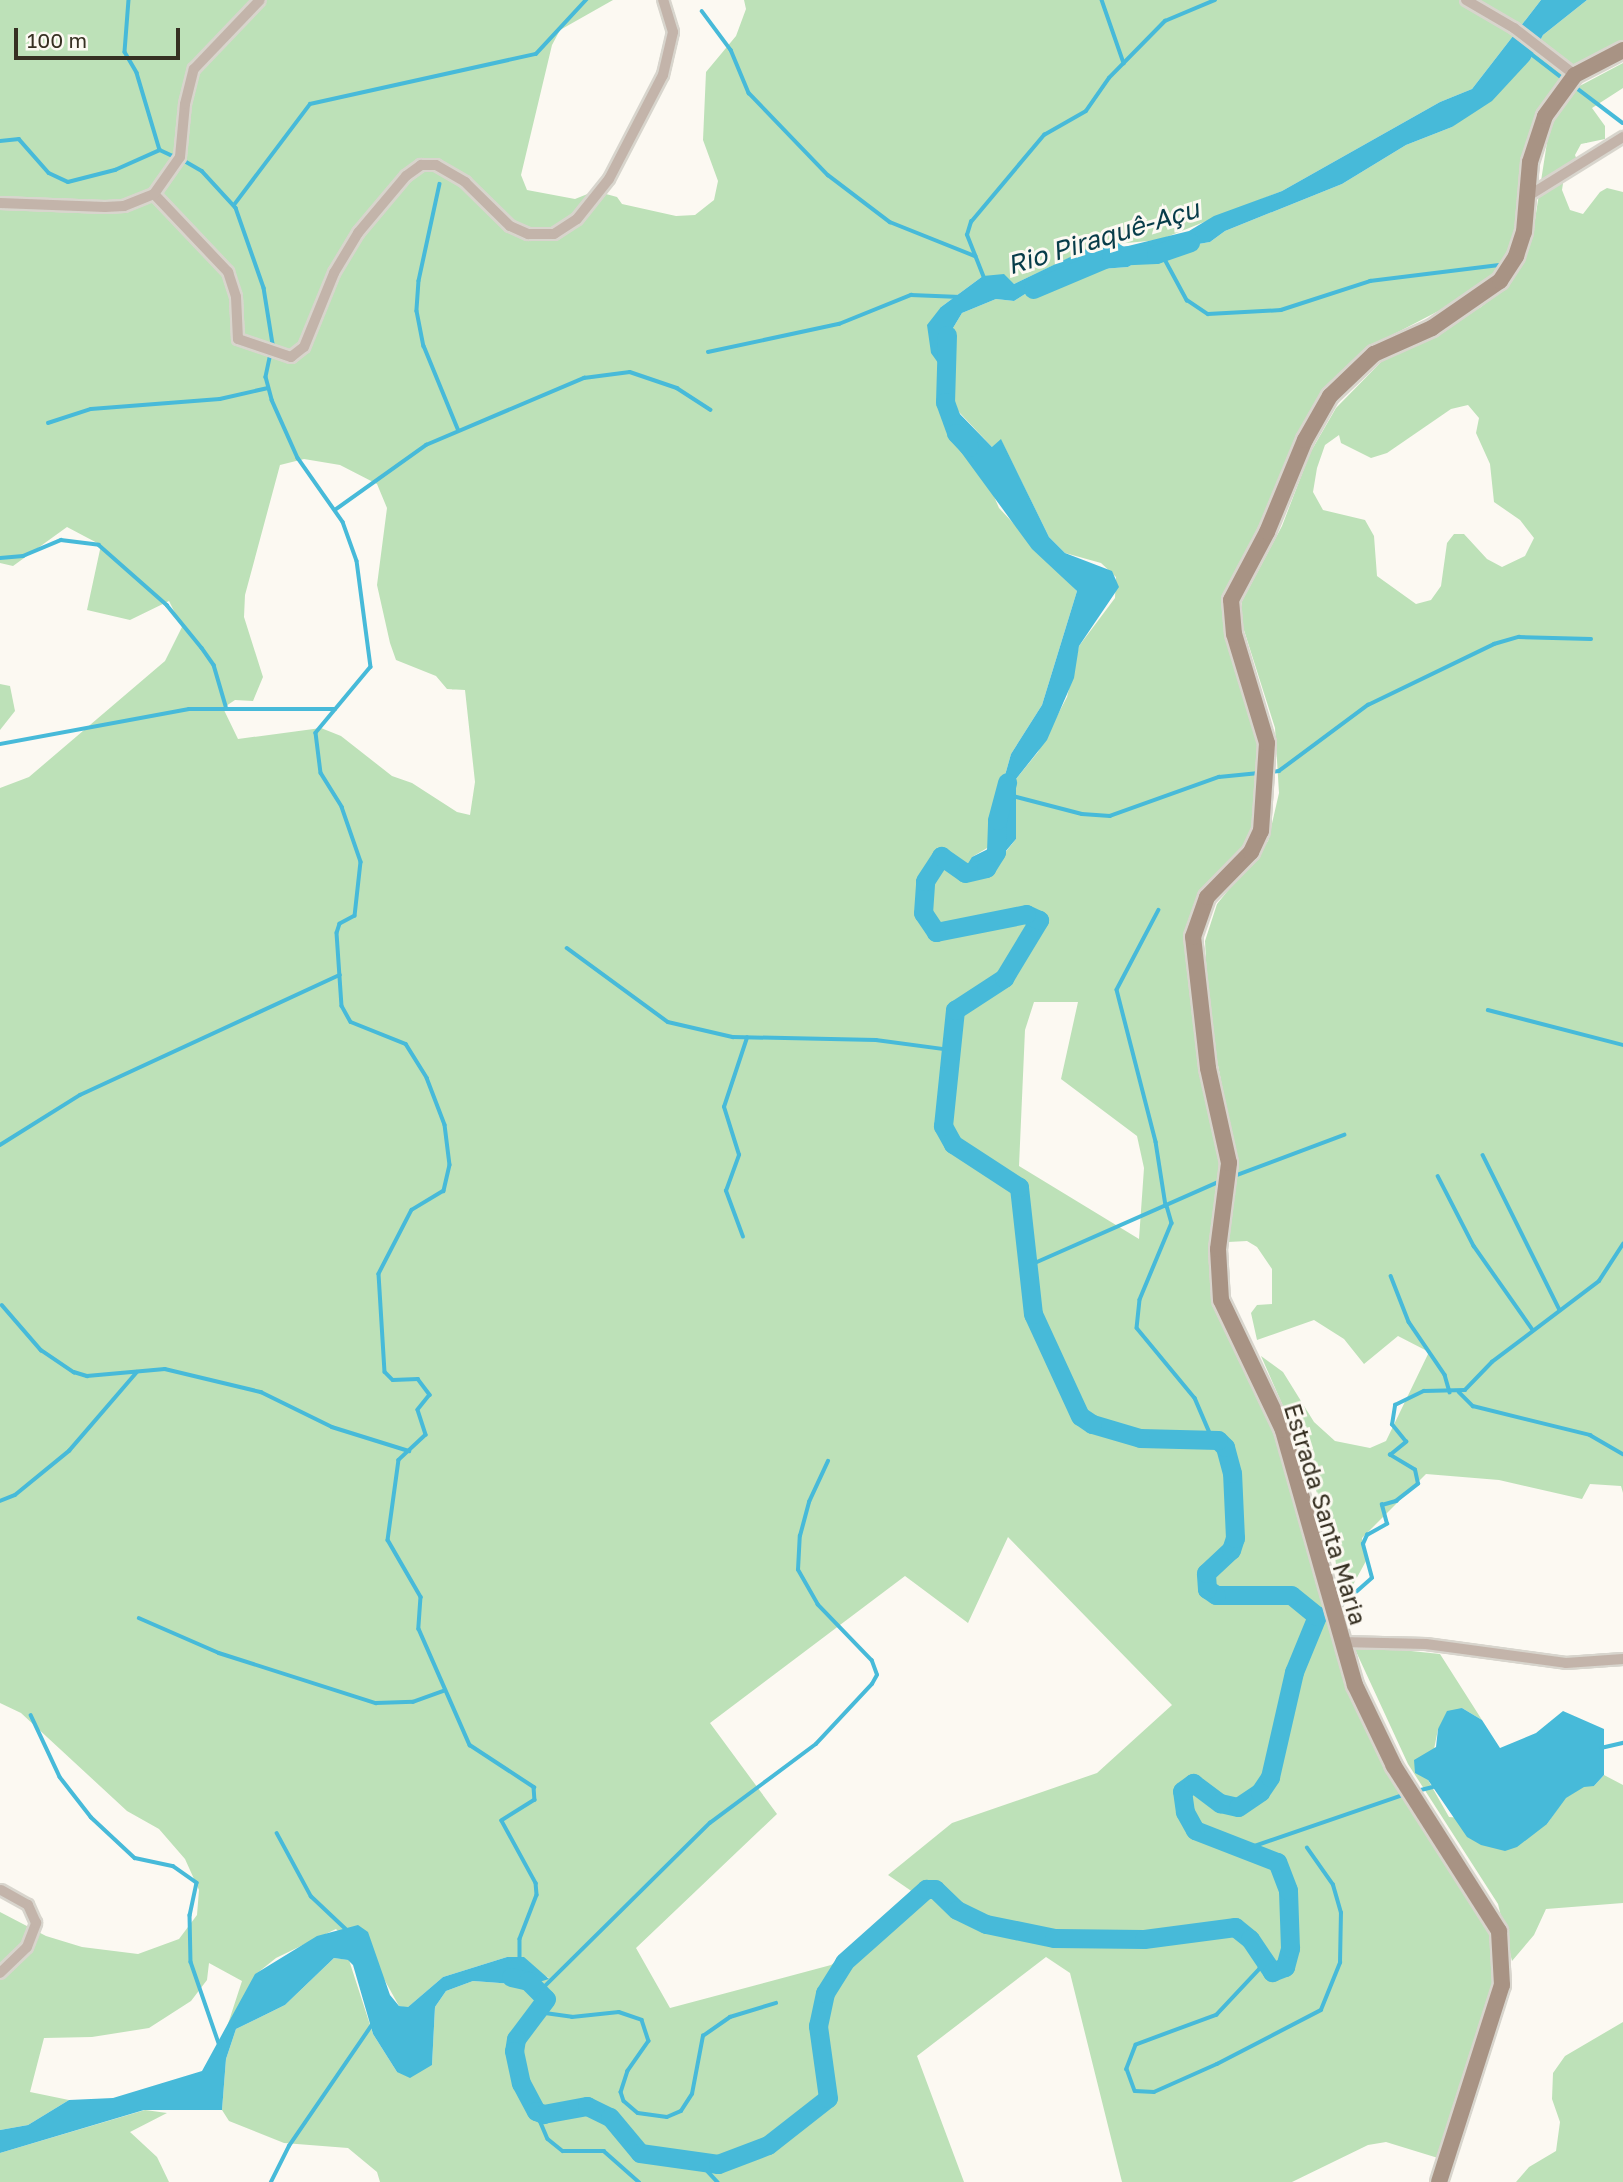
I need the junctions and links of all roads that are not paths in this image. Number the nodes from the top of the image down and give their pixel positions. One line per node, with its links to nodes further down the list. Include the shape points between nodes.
1 (260, 0): 7 (street, via 194,69 180,157)
2 (663, 0): 7 (street, via 673,32 663,75 609,179 577,219 554,234 528,234 510,226 465,182 436,165 421,165 358,233 334,273 304,347 291,357 238,339 236,297 228,272)
3 (1466, 0): 5 (street, via 1514,28)
4 (1623, 50): 5 (street, Estrada Santa Maria)
5 (1575, 75): 8 (street, Estrada Santa Maria, via 1545,116 1536,137)
6 (1623, 137): 8 (street)
7 (154, 194): 9 (street, via 115,206)
8 (1528, 196): 10 (street, Estrada Santa Maria, via 1516,256 1500,281 1432,328 1374,354 1329,396 1231,600 1230,618 1263,721 1268,765 1261,831 1251,852 1207,897 1193,937 1206,1057 1229,1163 1217,1277 1221,1300 1283,1430)
9 (0, 203)
10 (1341, 1642): 11 (street, via 1426,1644 1566,1663); 14 (street, Estrada Santa Maria, via 1354,1685 1394,1766 1499,1931 1502,1985)
11 (1623, 1659)
12 (1, 1891): 13 (street, via 28,1905 36,1923 27,1947)
13 (0, 1973)
14 (1439, 2182)

